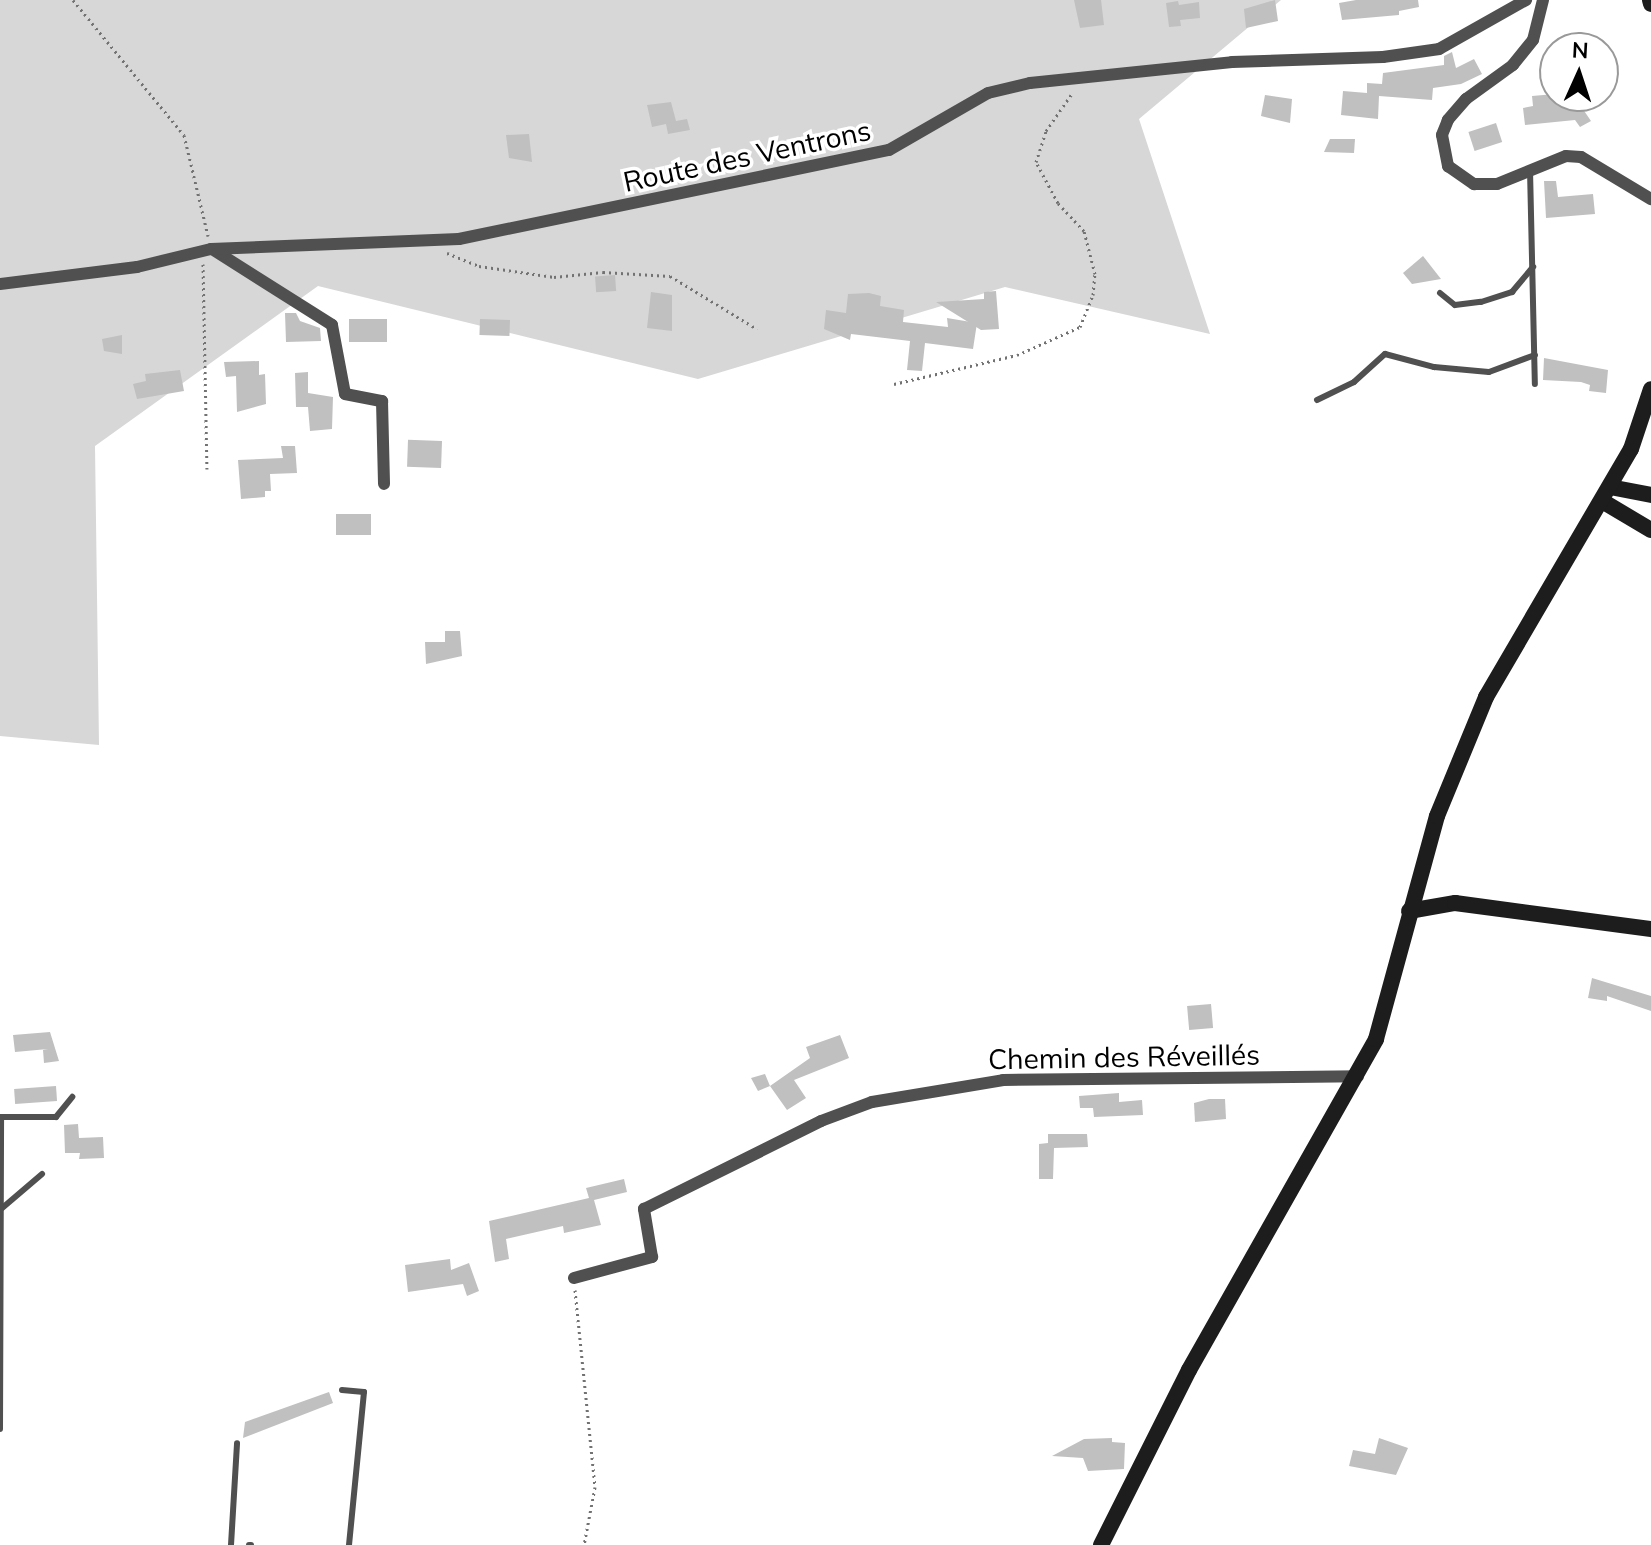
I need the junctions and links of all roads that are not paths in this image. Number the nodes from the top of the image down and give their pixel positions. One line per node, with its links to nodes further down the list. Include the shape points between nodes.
1 (1526, 0): 5 (street, Route des Ventrons, via 1483,29 1439,49 1084,75 988,93 889,150 459,239)
2 (1543, 0): 3 (street, via 1533,40 1513,65 1466,99 1442,135 1448,166 1474,184 1497,184)
3 (1530, 170): 4 (street, via 1566,156 1581,157); 6 (lane)
4 (1651, 199)
5 (211, 249): 7 (street, Route des Ventrons, via 137,267); 14 (street, via 332,325 345,394 382,401)
6 (1533, 267): 8 (lane, via 1512,292 1481,302 1455,305); 9 (lane)
7 (0, 284)
8 (1440, 293)
9 (1535, 355): 10 (lane); 12 (lane, via 1489,372 1434,367 1385,354 1354,382)
10 (1535, 384)
11 (1651, 389): 13 (main road)
12 (1317, 400)
13 (1647, 426): 15 (main road)
14 (384, 484)
15 (1606, 494): 16 (main road); 17 (main road); 18 (main road, via 1486,697 1437,816)
16 (1651, 495)
17 (1651, 530)
18 (1409, 911): 19 (main road, via 1455,903); 20 (main road, via 1376,1039)
19 (1651, 929)
20 (1358, 1076): 24 (street, Chemin des Réveillés, via 1003,1080 872,1102 821,1121 644,1209 652,1257); 30 (main road, via 1189,1370)
21 (72, 1097): 23 (lane, via 56,1117 1,1117)
22 (42, 1174): 23 (lane)
23 (1, 1209): 26 (lane)
24 (574, 1278)
25 (342, 1390): 29 (lane, via 364,1392)
26 (0, 1429)
27 (237, 1443): 28 (lane)
28 (231, 1545)
29 (349, 1545)
30 (1101, 1545)

